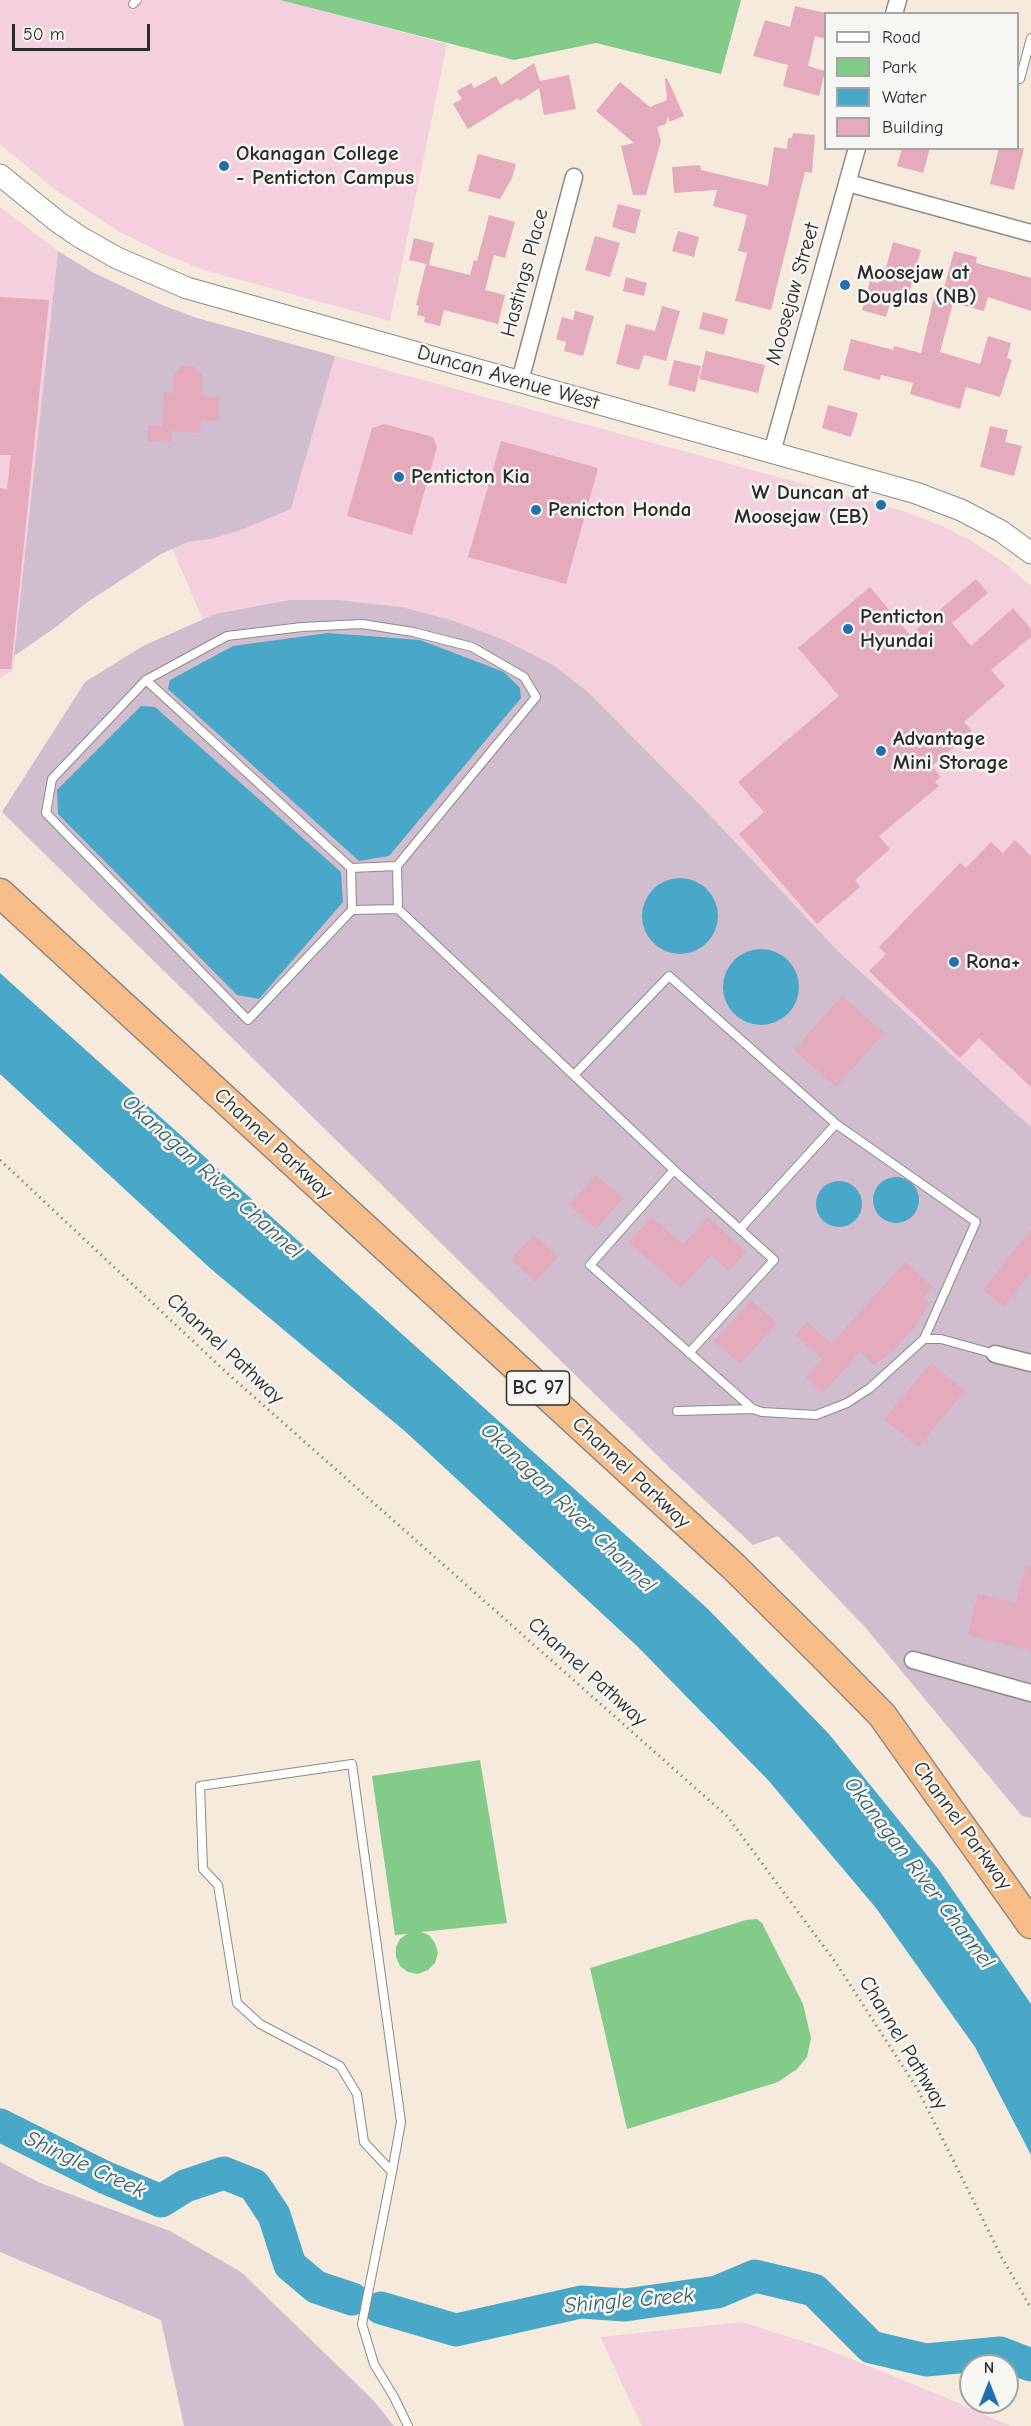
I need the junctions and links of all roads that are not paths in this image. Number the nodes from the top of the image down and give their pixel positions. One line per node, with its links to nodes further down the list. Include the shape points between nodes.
1 (1031, 38): 2 (lane)
2 (1019, 78): 3 (lane)
3 (1031, 82)
4 (856, 150): 7 (street, Moosejaw Street)
5 (0, 175): 9 (street, Duncan Avenue West, via 65,227 153,275 227,300)
6 (574, 177): 9 (street, Hastings Place)
7 (848, 183): 8 (street); 10 (street, Moosejaw Street)
8 (1031, 233)
9 (520, 381): 10 (street, Duncan Avenue West)
10 (772, 452): 11 (street, Duncan Avenue West, via 916,493 961,510 1001,531)
11 (1031, 553)
12 (146, 680): 13 (lane, via 227,636 362,624 472,647 524,676 536,698); 14 (lane); 17 (lane, via 52,779 46,813 248,1020)
13 (397, 866): 14 (lane); 16 (lane)
14 (351, 867): 17 (lane)
15 (0, 893): 30 (highway, Channel Parkway / BC 97, via 733,1566 816,1648 882,1715)
16 (398, 909): 17 (lane); 18 (lane)
17 (352, 910)
18 (574, 1075): 19 (lane, via 669,976); 20 (lane)
19 (836, 1124): 21 (lane); 22 (lane, via 976,1222)
20 (674, 1170): 21 (lane); 23 (lane, via 590,1266)
21 (740, 1229): 23 (lane, via 774,1260)
22 (924, 1339): 24 (lane, via 941,1339); 26 (lane, via 870,1388 816,1415)
23 (689, 1353): 26 (lane)
24 (995, 1354): 25 (street)
25 (1031, 1363)
26 (753, 1409): 27 (lane)
27 (677, 1411)
28 (913, 1660): 29 (street)
29 (1031, 1693)
30 (1031, 1923)
31 (392, 2172): 31 (lane, via 401,2122 352,1764 200,1786 203,1869 218,1885 237,2003 260,2024 340,2066 357,2094 364,2142); 32 (lane, via 362,2324 374,2364)
32 (408, 2426)

